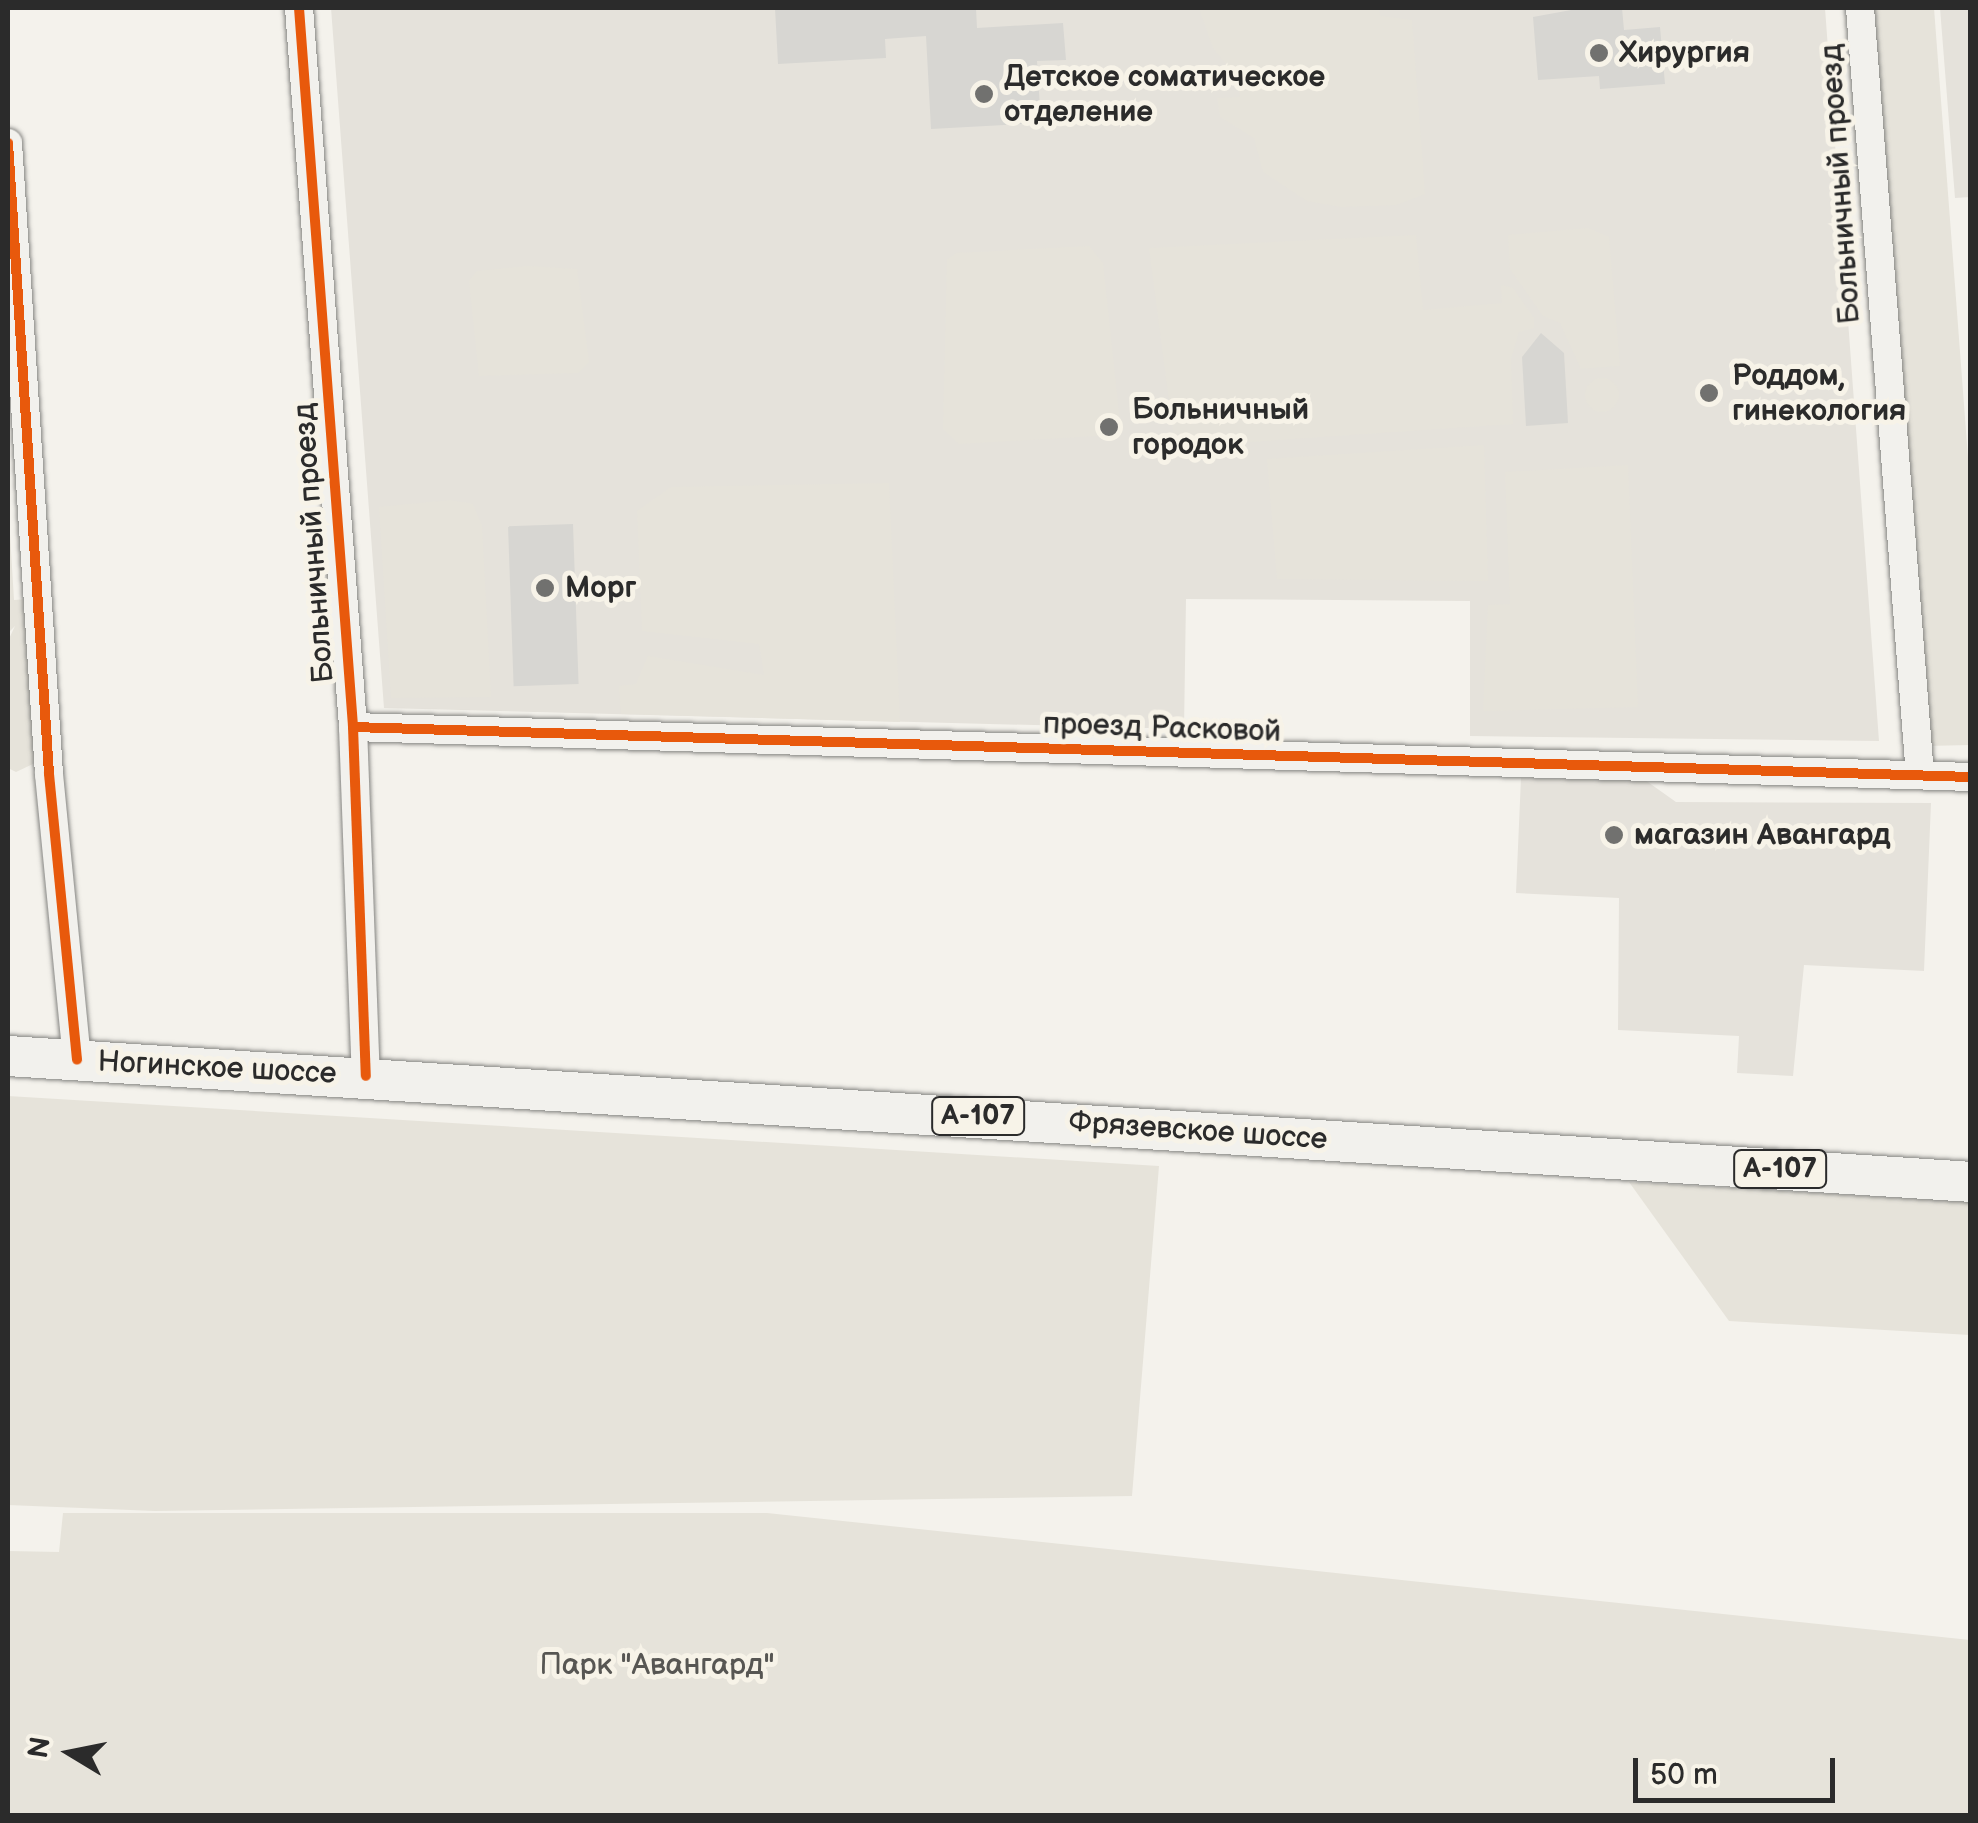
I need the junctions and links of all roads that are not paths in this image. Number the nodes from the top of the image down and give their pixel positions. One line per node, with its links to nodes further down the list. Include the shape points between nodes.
1 (299, 8): 4 (street, Больничный проезд)
2 (1860, 8): 5 (street, Больничный проезд)
3 (8, 144): 8 (street, via 49,774)
4 (352, 727): 5 (street, проезд Расковой); 9 (street, Больничный проезд)
5 (1920, 775): 6 (street, проезд Расковой)
6 (1970, 777)
7 (8, 1056): 8 (highway, Ногинское шоссе / А-107)
8 (77, 1060): 9 (highway, Ногинское шоссе / А-107)
9 (366, 1076): 10 (highway, Фрязевское шоссе / А-107)
10 (1970, 1182)

